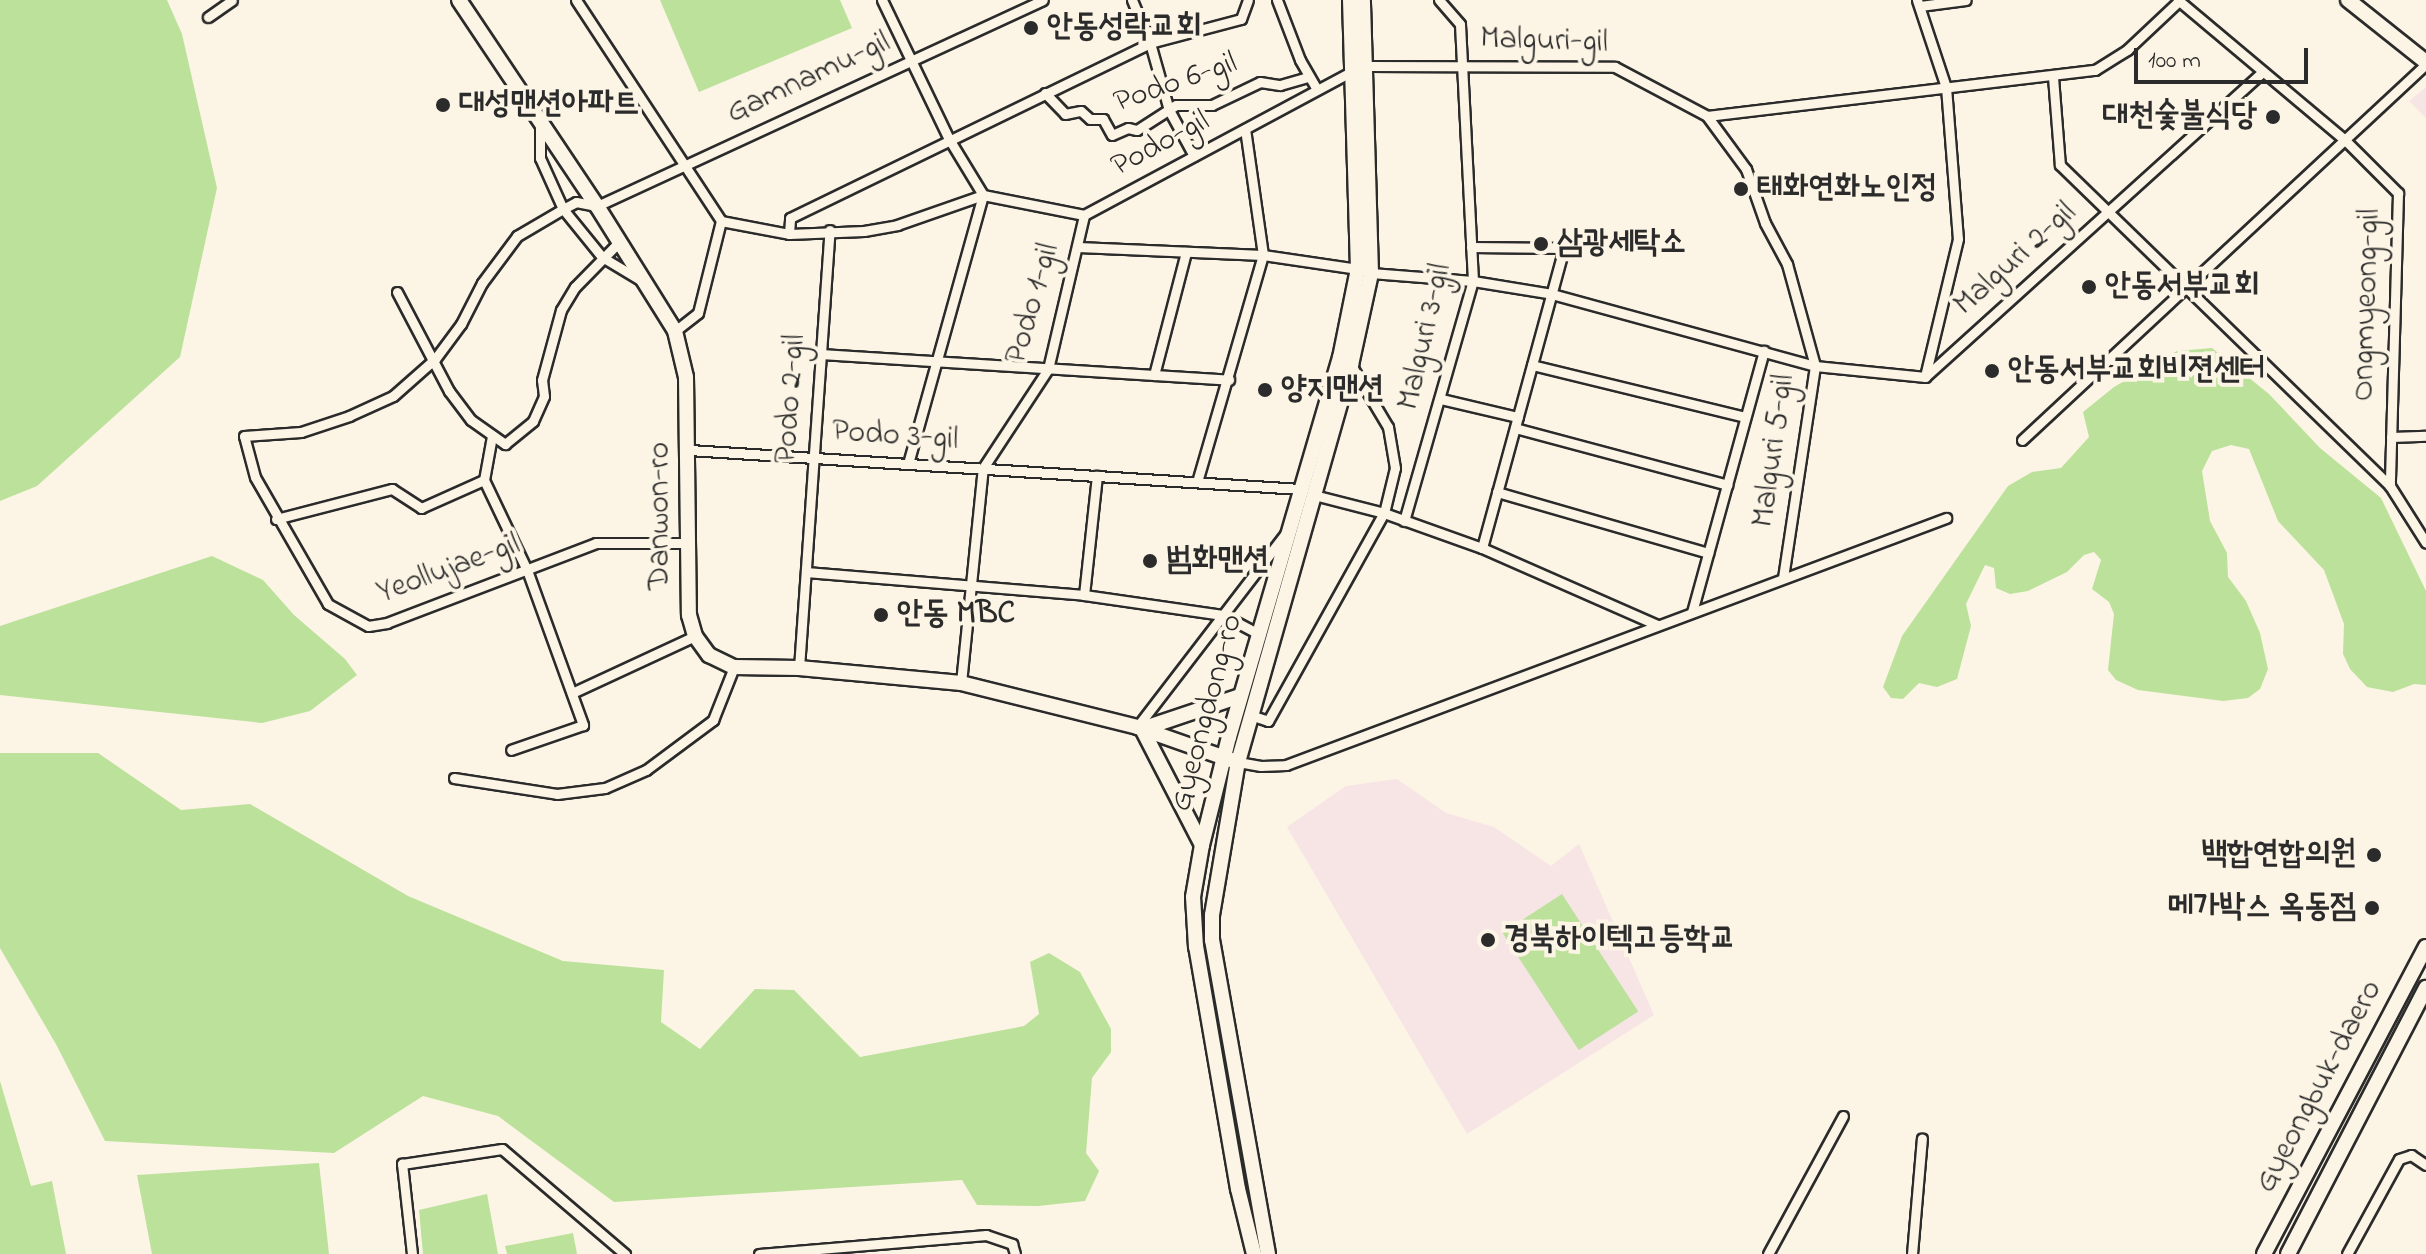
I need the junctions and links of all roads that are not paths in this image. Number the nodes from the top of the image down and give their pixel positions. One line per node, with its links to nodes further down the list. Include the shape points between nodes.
1 (232, 0): 16 (street)
2 (459, 0): 30 (street, Danwon-ro)
3 (576, 0): 35 (street)
4 (882, 0): 18 (street)
5 (1043, 0): 18 (street, Gamnamu-gil)
6 (1132, 0): 17 (street)
7 (1248, 0): 17 (street, via 1241,19)
8 (1277, 0): 23 (street)
9 (1350, 0): 21 (street, Gyeongdong-ro)
10 (1363, 0): 21 (street, Gyeongdong-ro)
11 (1439, 0): 20 (street, Malguri 3-gil, via 1460,24)
12 (1966, 0): 15 (street)
13 (2179, 0): 22 (street, Ongmyeong-gil); 24 (street, via 2128,49 2095,70)
14 (2348, 0): 19 (street)
15 (1918, 3): 25 (street)
16 (208, 17)
17 (1150, 43): 27 (street); 28 (street)
18 (911, 61): 32 (street); 35 (street, Gamnamu-gil)
19 (2426, 63): 33 (street)
20 (1463, 66): 21 (street, Malguri-gil); 29 (street, Malguri-gil, via 1615,67); 46 (street, Malguri 3-gil)
21 (1360, 68): 26 (street, Podo-gil); 50 (street, Gyeongdong-ro)
22 (2263, 72): 33 (street, Ongmyeong-gil); 39 (street, Malguri 2-gil)
23 (1308, 77): 26 (street); 28 (street, Podo 6-gil, via 1280,85 1260,82 1212,105 1176,105)
24 (2053, 77): 25 (street); 39 (street, via 2060,165)
25 (1946, 87): 29 (street); 66 (street, via 1958,239)
26 (1317, 90): 31 (street, Podo-gil)
27 (1045, 93): 28 (street, Podo 6-gil, via 1065,114 1081,111 1090,119 1103,119 1112,135 1137,130); 32 (street)
28 (1169, 110): 34 (street)
29 (1707, 116): 63 (street, Malguri 5-gil, via 1746,169 1787,264)
30 (540, 122): 37 (street, Danwon-ro); 38 (street, via 540,158)
31 (1245, 129): 34 (street, Podo-gil); 48 (street)
32 (949, 139): 36 (street); 43 (street, via 790,218)
33 (2345, 140): 53 (street); 73 (street, Ongmyeong-gil, via 2398,193)
34 (1194, 156): 40 (street, Podo-gil)
35 (682, 166): 37 (street, Gamnamu-gil); 41 (street)
36 (983, 195): 40 (street); 42 (street, via 897,225); 60 (street)
37 (597, 206): 38 (street, via 576,202); 44 (street, Danwon-ro)
38 (563, 209): 49 (street); 59 (street, via 517,236)
39 (2108, 212): 53 (street); 66 (street, Malguri 2-gil)
40 (1084, 215): 45 (street, Podo 1-gil)
41 (721, 221): 43 (street); 56 (street, via 698,313)
42 (830, 230): 43 (street); 58 (street, Podo 2-gil)
43 (789, 234)
44 (619, 242): 49 (street); 52 (street, Danwon-ro)
45 (1078, 247): 47 (street); 64 (street, Podo 1-gil)
46 (1471, 247): 51 (street, Malguri 3-gil); 55 (street, via 1564,248)
47 (1186, 252): 48 (street); 65 (street)
48 (1263, 255): 50 (street); 67 (street)
49 (602, 257): 52 (street); 71 (street, via 561,310 542,380 544,396 533,421 505,444)
50 (1365, 271): 51 (street); 61 (street, Gyeongdong-ro); 84 (street, Gyeongdong-ro)
51 (1473, 281): 55 (street); 68 (street, Malguri 3-gil)
52 (646, 283): 56 (street, Danwon-ro)
53 (2186, 287): 74 (street); 83 (street)
54 (397, 292): 59 (street)
55 (1552, 294): 57 (street); 62 (street)
56 (675, 331): 75 (street, Danwon-ro, via 686,377)
57 (1764, 351): 63 (street); 69 (street)
58 (821, 354): 60 (street); 76 (street, Podo 2-gil)
59 (435, 359): 71 (street, via 456,401); 88 (street, Yeollujae-gil, via 393,396 349,416 301,432 244,436 255,477)
60 (936, 361): 64 (street); 77 (street)
61 (1351, 365): 84 (street, Gyeongdong-ro); 86 (street, via 1388,427 1395,468)
62 (1532, 365): 69 (street); 70 (street)
63 (1815, 366): 66 (street); 97 (street, Malguri 5-gil)
64 (1048, 369): 65 (street); 78 (street, Podo 1-gil)
65 (1154, 375): 67 (street)
66 (1925, 377)
67 (1229, 380): 81 (street)
68 (1441, 399): 70 (street); 89 (street, Malguri 3-gil)
69 (1745, 417): 82 (street)
70 (1516, 423): 82 (street); 85 (street)
71 (492, 436): 80 (street)
72 (2426, 436): 73 (street, Ongmyeong-gil)
73 (2391, 437): 83 (street)
74 (2022, 440)
75 (689, 450): 76 (street, Podo 3-gil); 91 (street, Danwon-ro)
76 (814, 458): 77 (street, Podo 3-gil); 96 (street, Podo 2-gil)
77 (908, 464): 78 (street, Podo 3-gil)
78 (983, 468): 79 (street, Podo 3-gil); 98 (street, Podo 1-gil)
79 (1097, 476): 81 (street, Podo 3-gil); 99 (street)
80 (484, 480): 88 (street, via 421,508 392,489); 95 (street)
81 (1197, 482): 84 (street, Podo 3-gil)
82 (1727, 485): 94 (street)
83 (2390, 486): 92 (street)
84 (1307, 492): 86 (street, Podo 3-gil); 90 (street, Gyeongdong-ro); 110 (street, Gyeongdong-ro)
85 (1497, 492): 93 (street); 94 (street)
86 (1384, 513): 89 (street, Podo 3-gil); 110 (street, via 1268,721)
87 (1946, 518): 97 (street)
88 (276, 519): 95 (street, Yeollujae-gil, via 328,604 368,626)
89 (1404, 521): 93 (street, Podo 3-gil)
90 (1289, 528): 101 (street); 103 (street, Gyeongdong-ro)
91 (688, 543): 95 (street, Yeollujae-gil, via 596,543); 104 (street, Danwon-ro, via 689,615)
92 (2426, 543)
93 (1482, 548): 102 (street, Podo 3-gil)
94 (1708, 553): 100 (street)
95 (527, 570): 108 (street)
96 (806, 572): 98 (street); 106 (street, Podo 2-gil)
97 (1783, 578): 100 (street)
98 (971, 584): 99 (street); 107 (street, Podo 1-gil)
99 (1084, 595): 101 (street)
100 (1692, 612): 102 (street)
101 (1223, 615): 103 (street); 111 (street)
102 (1657, 625): 113 (street, via 1286,765)
103 (1258, 634): 109 (street, Gyeongdong-ro)
104 (695, 636): 105 (street, via 709,655); 108 (street)
105 (734, 667): 106 (street); 114 (street, via 713,720 646,770 605,788 557,794)
106 (799, 668): 107 (street)
107 (961, 683): 111 (street)
108 (572, 693): 112 (street, via 583,725)
109 (1240, 696): 111 (street); 113 (street, Gyeongdong-ro)
110 (1250, 715): 113 (street, Gyeongdong-ro)
111 (1140, 728): 113 (street); 115 (street)
112 (511, 750)
113 (1231, 760): 115 (street, Gyeongdong-ro); 126 (street, Gyeongdong-ro, via 1211,926)
114 (454, 778)
115 (1202, 845): 125 (street, Gyeongdong-ro, via 1193,927)
116 (2426, 947): 129 (street, Gyeongbuk-daero)
117 (2426, 988): 130 (street, Gyeongbuk-daero)
118 (1843, 1116): 127 (street)
119 (1922, 1138): 128 (street)
120 (2426, 1165): 131 (street, via 2411,1155 2399,1159)
121 (412, 1254): 122 (street, via 402,1164 502,1149)
122 (625, 1254)
123 (759, 1254): 124 (street, via 986,1235 1012,1244)
124 (1015, 1254)
125 (1254, 1254)
126 (1268, 1254)
127 (1768, 1254)
128 (1912, 1254)
129 (2264, 1254)
130 (2288, 1254)
131 (2347, 1254)

